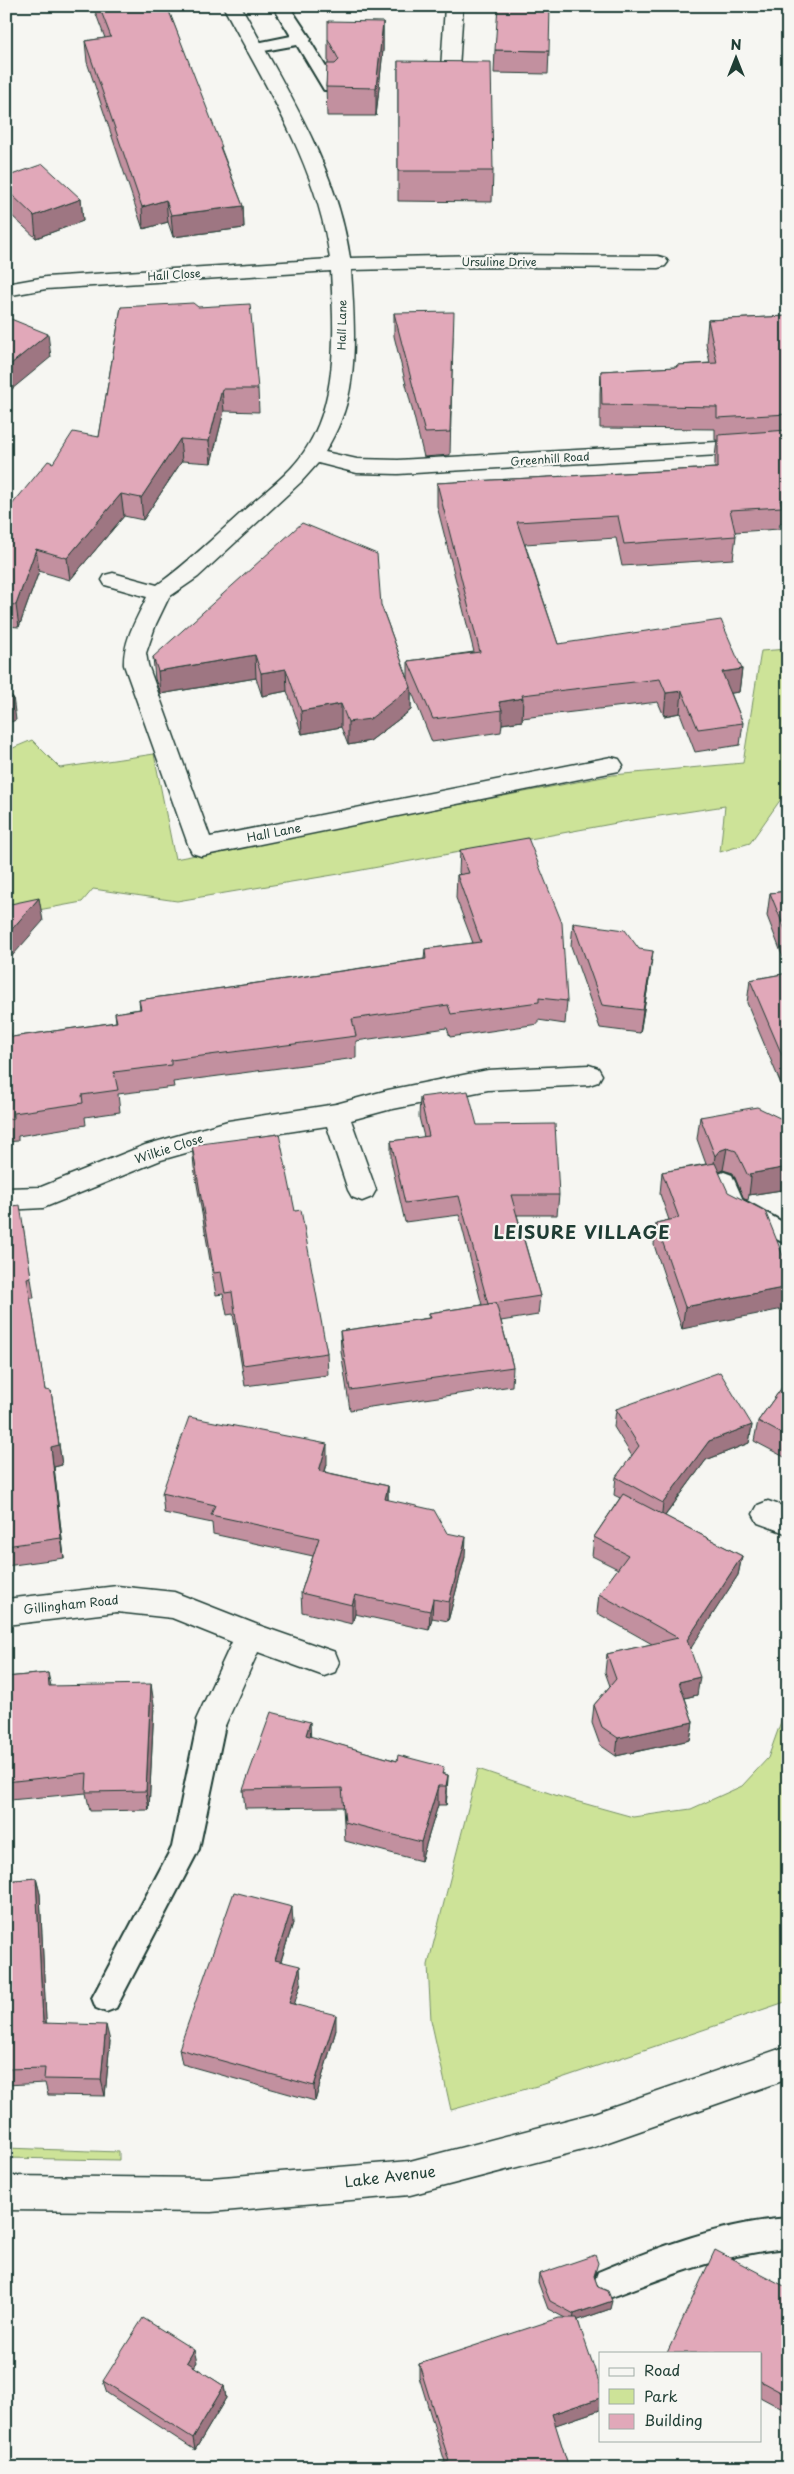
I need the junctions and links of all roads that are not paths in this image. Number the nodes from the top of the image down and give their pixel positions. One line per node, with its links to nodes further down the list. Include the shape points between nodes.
1 (232, 6): 5 (street, Hall Lane)
2 (454, 6): 6 (street)
3 (282, 8): 4 (lane)
4 (303, 39): 5 (lane); 7 (lane)
5 (253, 48): 9 (street, Hall Lane, via 311,154 337,236)
6 (449, 86)
7 (330, 87)
8 (658, 262): 9 (street, Ursuline Drive)
9 (342, 264): 10 (street, Hall Close, via 46,283); 12 (street, Hall Lane, via 341,379 331,419)
10 (6, 290)
11 (788, 444): 12 (street, Greenhill Road, via 398,467 357,466)
12 (313, 455): 14 (street, Hall Lane, via 190,572)
13 (113, 580): 14 (street)
14 (160, 593): 15 (street, Hall Lane, via 135,654 136,665 201,848)
15 (611, 765)
16 (589, 1075): 17 (street, Wilkie Close, via 488,1080)
17 (336, 1114): 19 (street); 20 (street, Wilkie Close, via 228,1131 154,1152 43,1197)
18 (724, 1181): 21 (lane, via 734,1206)
19 (362, 1190)
20 (6, 1199)
21 (788, 1236)
22 (6, 1612): 23 (street, Gillingham Road, via 117,1599 174,1605)
23 (250, 1636): 24 (street, Gillingham Road); 25 (street)
24 (324, 1662)
25 (212, 1720): 26 (lane, via 185,1849)
26 (106, 1998)
27 (788, 2062): 28 (street, Lake Avenue, via 594,2130 410,2178 211,2195)
28 (6, 2193)
29 (788, 2233): 30 (lane, via 759,2234 724,2241)
30 (609, 2283)

